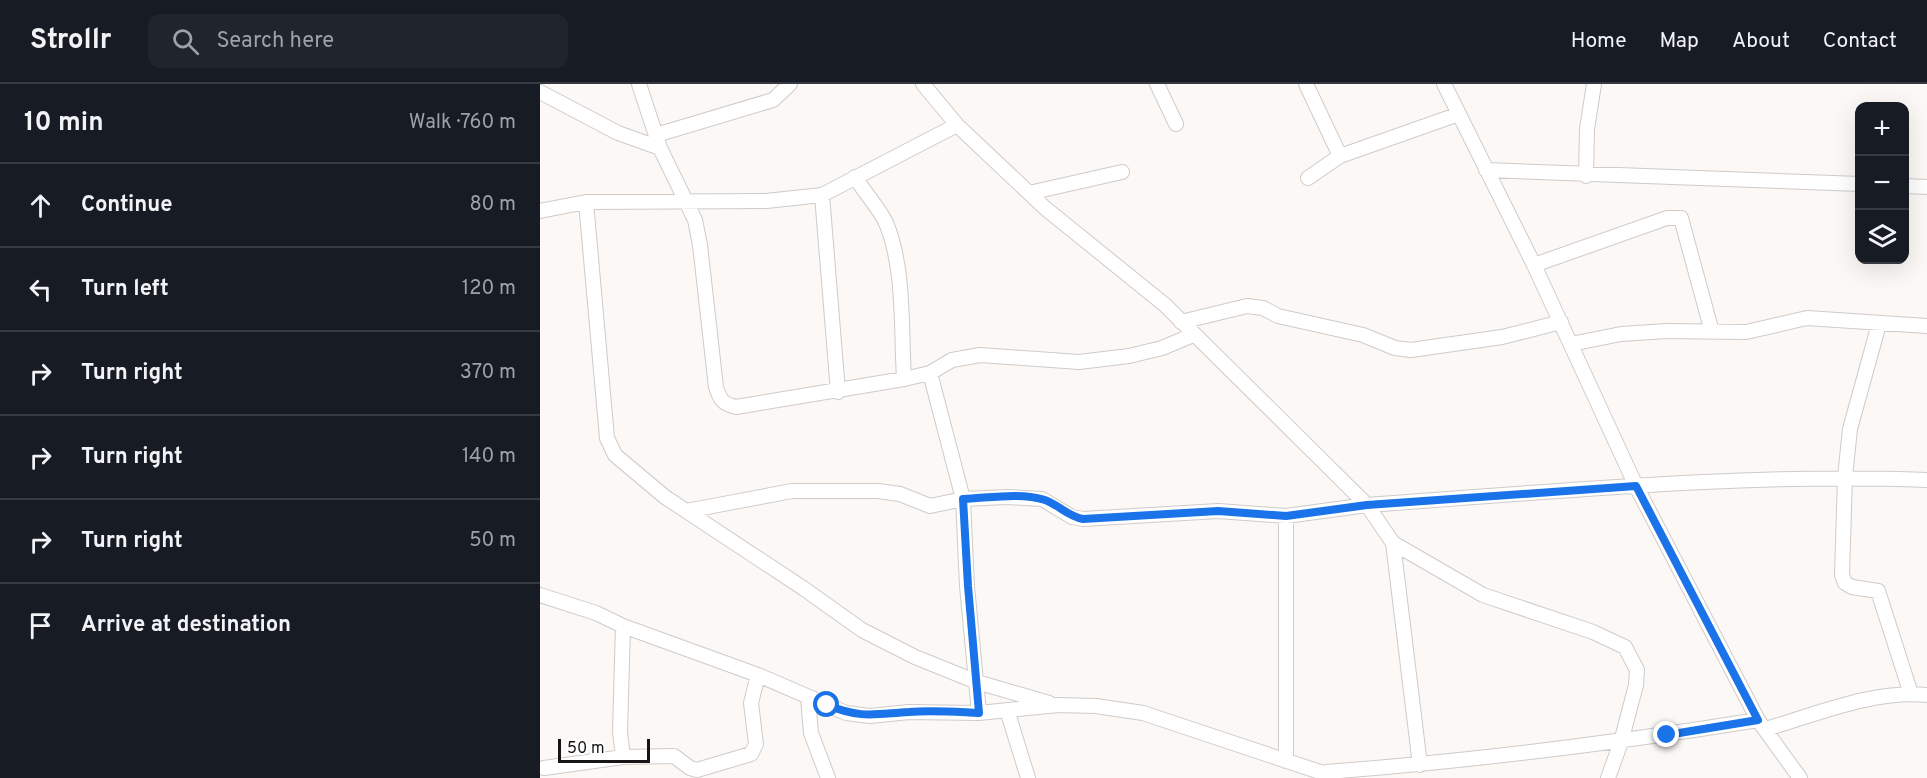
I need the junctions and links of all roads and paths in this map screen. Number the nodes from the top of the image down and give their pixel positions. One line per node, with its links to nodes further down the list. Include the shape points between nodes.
1 (639, 84): 12 (street)
2 (790, 84): 12 (street, via 772,100)
3 (923, 84): 11 (street)
4 (1157, 84): 10 (street)
5 (1306, 84): 13 (street)
6 (1444, 84): 9 (street)
7 (1594, 84): 16 (street, via 1587,129)
8 (540, 92): 12 (street, via 618,133)
9 (1459, 114): 13 (street); 14 (street)
10 (1176, 124)
11 (957, 125): 17 (street); 22 (street)
12 (658, 141): 24 (street)
13 (1340, 156): 18 (street)
14 (1486, 170): 16 (street); 27 (street)
15 (1122, 172): 22 (street)
16 (1586, 176): 19 (street)
17 (855, 177): 23 (street); 36 (street, via 885,221 892,241)
18 (1308, 178)
19 (1855, 184)
20 (1909, 186): 21 (street)
21 (1927, 187)
22 (1029, 193): 28 (street)
23 (822, 195): 24 (street, via 766,201); 37 (street)
24 (684, 200): 25 (street); 37 (street, via 695,220 700,244 719,398 725,405 736,407)
25 (586, 202): 26 (street); 43 (street, via 607,438 615,455)
26 (540, 211)
27 (1534, 265): 29 (street); 32 (street, via 1667,218 1681,218)
28 (1181, 322): 29 (street, via 1247,306 1411,350 1502,337); 33 (street)
29 (1561, 322): 34 (street)
30 (1879, 324): 31 (street); 32 (street, via 1807,318 1746,332); 38 (street, via 1850,429)
31 (1927, 326)
32 (1712, 332): 34 (street, via 1621,334)
33 (1193, 335): 35 (street, via 1129,356 1079,362 980,355 952,360); 42 (street)
34 (1571, 344): 40 (street)
35 (930, 373): 36 (street); 41 (street)
36 (904, 380): 37 (street)
37 (838, 392)
38 (1845, 477): 39 (street); 40 (street); 50 (street, via 1842,575 1852,587 1878,591)
39 (1927, 480)
40 (1636, 486): 42 (street); 56 (street)
41 (963, 499): 43 (street, via 930,506 892,492 792,491); 44 (street, via 1042,499 1072,517 1083,519 1218,511); 49 (street)
42 (1367, 505): 44 (street); 45 (street)
43 (686, 511): 49 (street, via 861,630)
44 (1286, 516): 60 (street)
45 (1393, 543): 57 (street, via 1483,595 1593,632 1625,647 1637,670); 62 (street)
46 (540, 595): 47 (street)
47 (623, 626): 48 (street); 58 (street)
48 (758, 675): 52 (street); 59 (street, via 751,703 754,751 697,770)
49 (978, 682): 53 (street); 55 (street)
50 (1911, 694): 51 (street); 56 (street)
51 (1927, 695)
52 (808, 698): 55 (street, via 846,713 870,716); 66 (street, via 811,733)
53 (1058, 705): 54 (street); 60 (street, via 1143,713)
54 (1007, 710): 55 (street); 67 (street)
55 (979, 713)
56 (1762, 725): 57 (street); 70 (street)
57 (1621, 742): 62 (street); 69 (street)
58 (623, 757): 59 (street, via 674,756); 61 (street)
59 (682, 760): 65 (street)
60 (1286, 761): 63 (street)
61 (542, 765): 64 (street)
62 (1420, 765): 63 (street)
63 (1317, 775): 68 (street)
64 (556, 778)
65 (684, 778)
66 (828, 778)
67 (1028, 778)
68 (1338, 778)
69 (1608, 778)
70 (1800, 778)

